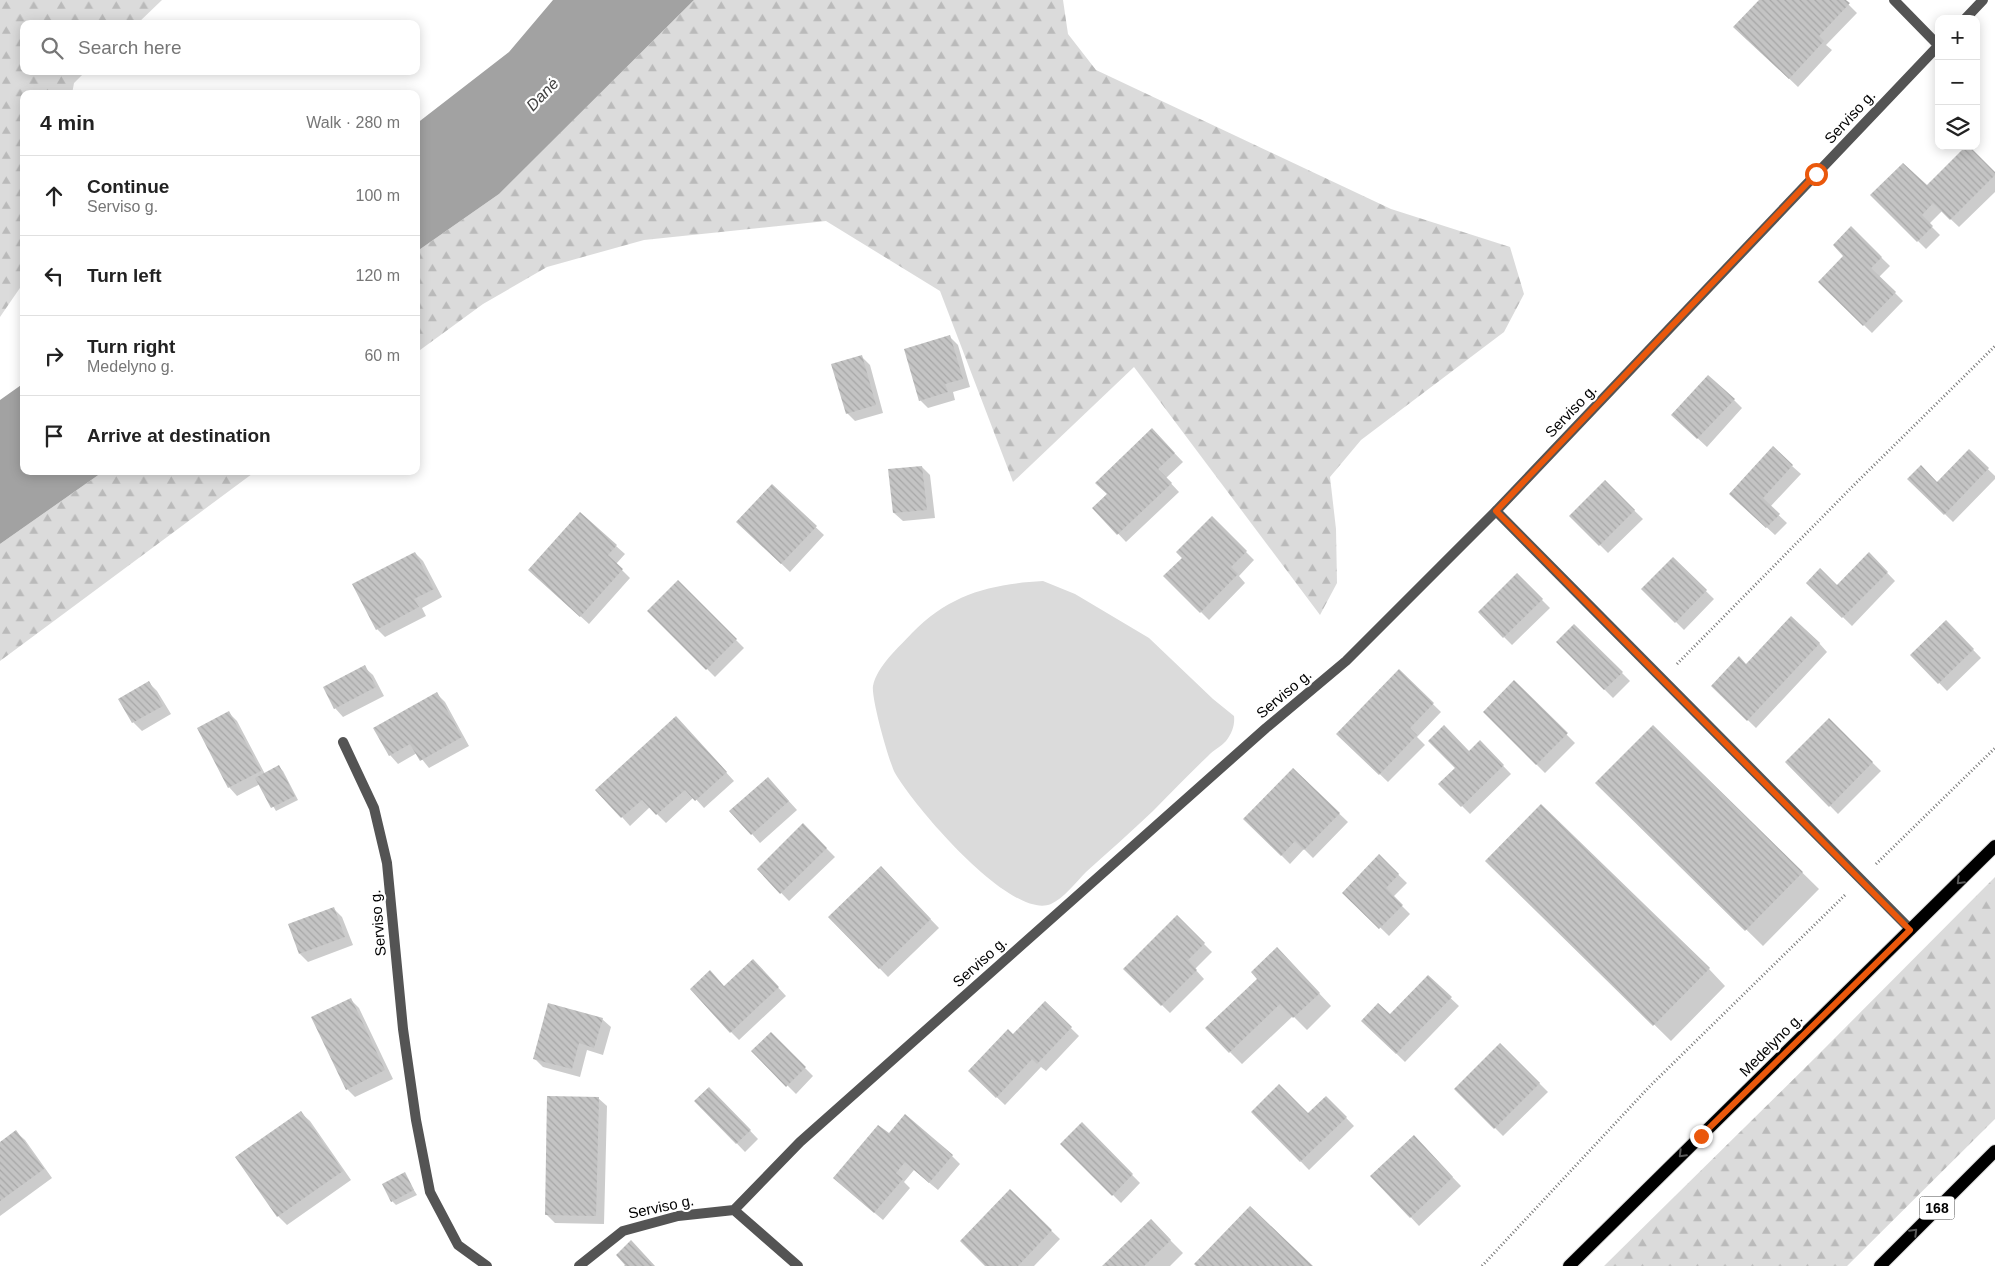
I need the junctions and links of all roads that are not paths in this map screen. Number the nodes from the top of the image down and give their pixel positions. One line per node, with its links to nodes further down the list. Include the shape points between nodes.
1 (1894, 0): 4 (street)
2 (1983, 0): 3 (street)
3 (1968, 15)
4 (1935, 41)
5 (1935, 49): 6 (street, Serviso g.)
6 (1496, 511): 9 (street); 11 (street, Serviso g., via 1346,661 1266,728 800,1142)
7 (343, 742): 12 (street, Serviso g., via 374,808 388,863 403,1029 430,1192 458,1245)
8 (1995, 846): 9 (main road, Medelyno g., one-way to 9)
9 (1910, 930): 15 (main road, Medelyno g., one-way to 15)
10 (1995, 1151): 16 (main road, 168, one-way to 10)
11 (734, 1210): 13 (street, Serviso g., via 678,1216 623,1231); 14 (street)
12 (488, 1266)
13 (579, 1266)
14 (798, 1266)
15 (1569, 1266)
16 (1880, 1266)

